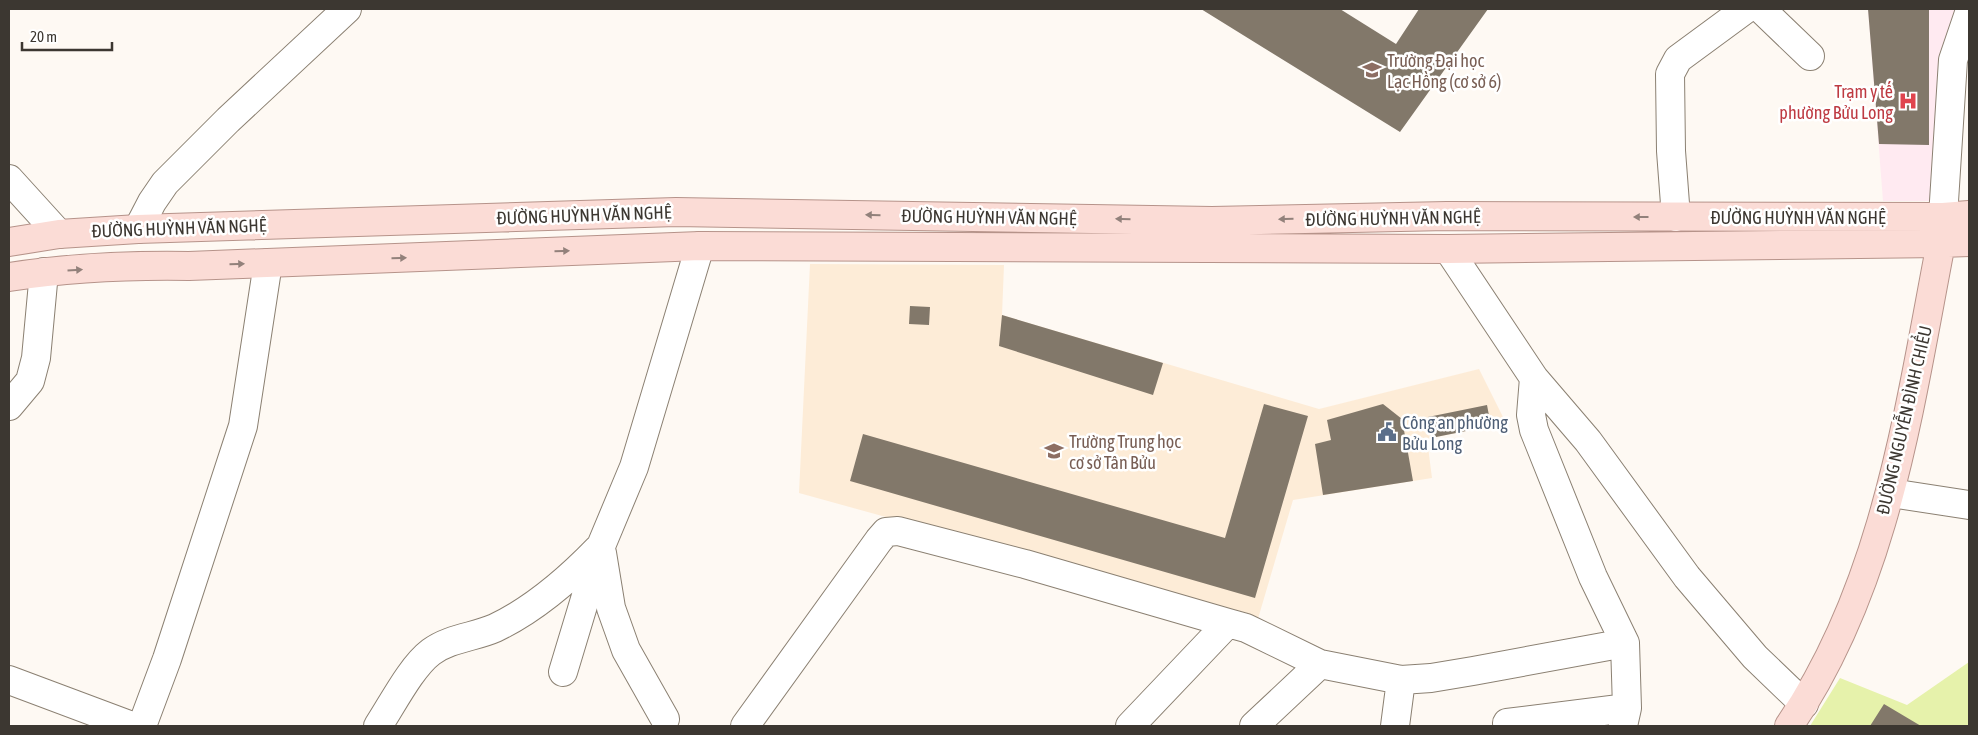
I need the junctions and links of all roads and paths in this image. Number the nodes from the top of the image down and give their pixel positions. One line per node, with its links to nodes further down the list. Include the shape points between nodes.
1 (347, 9): 10 (street, via 165,183)
2 (1746, 9): 8 (street, via 1678,59 1670,74)
3 (1761, 9): 5 (street)
4 (1969, 13): 9 (street, via 1953,60)
5 (1810, 56)
6 (9, 179): 11 (street)
7 (1447, 216): 8 (main road, ĐƯỜNG HUỲNH VĂN NGHỆ, one-way to 7); 10 (main road, ĐƯỜNG HUỲNH VĂN NGHỆ, one-way to 10, via 1212,221 676,212); 15 (main road)
8 (1676, 217): 9 (main road, ĐƯỜNG HUỲNH VĂN NGHỆ)
9 (1951, 225): 13 (main road, ĐƯỜNG HUỲNH VĂN NGHỆ); 15 (main road, ĐƯỜNG HUỲNH VĂN NGHỆ); 22 (main road, ĐƯỜNG NGUYỄN ĐÌNH CHIỂU)
10 (138, 229): 11 (main road, ĐƯỜNG HUỲNH VĂN NGHỆ); 17 (main road)
11 (59, 234): 12 (main road, ĐƯỜNG HUỲNH VĂN NGHỆ)
12 (9, 242)
13 (1969, 242)
14 (700, 246): 15 (main road, ĐƯỜNG HUỲNH VĂN NGHỆ); 16 (main road, ĐƯỜNG HUỲNH VĂN NGHỆ, one-way to 14); 24 (street, via 634,467)
15 (1448, 249): 20 (street)
16 (268, 263): 17 (main road, ĐƯỜNG HUỲNH VĂN NGHỆ, one-way to 16); 36 (street, via 243,426 167,660)
17 (142, 266): 18 (main road, ĐƯỜNG HUỲNH VĂN NGHỆ, one-way to 17)
18 (44, 272): 19 (main road, ĐƯỜNG HUỲNH VĂN NGHỆ); 21 (street, via 36,358 30,381)
19 (9, 277)
20 (1534, 378): 26 (street, via 1531,415 1534,430 1593,577); 31 (street, via 1588,441 1654,534 1755,657)
21 (9, 406)
22 (1891, 493): 23 (street); 31 (main road, ĐƯỜNG NGUYỄN ĐÌNH CHIỂU, via 1850,613 1824,671)
23 (1969, 505)
24 (601, 546): 28 (street); 33 (street, via 611,608 623,642); 37 (street, via 572,576 513,618 431,652 417,666)
25 (1228, 623): 27 (street, via 1246,628); 38 (street, via 1025,564 898,531 886,532); 39 (street)
26 (1625, 643): 30 (street, via 1447,675); 32 (street)
27 (1320, 664): 30 (street); 40 (street)
28 (563, 672)
29 (9, 680): 35 (street)
30 (1401, 680): 41 (street)
31 (1796, 715)
32 (1625, 717): 34 (street)
33 (665, 719)
34 (1507, 723)
35 (132, 726)
36 (142, 726)
37 (378, 726)
38 (746, 726)
39 (1130, 726)
40 (1254, 726)
41 (1394, 726)

